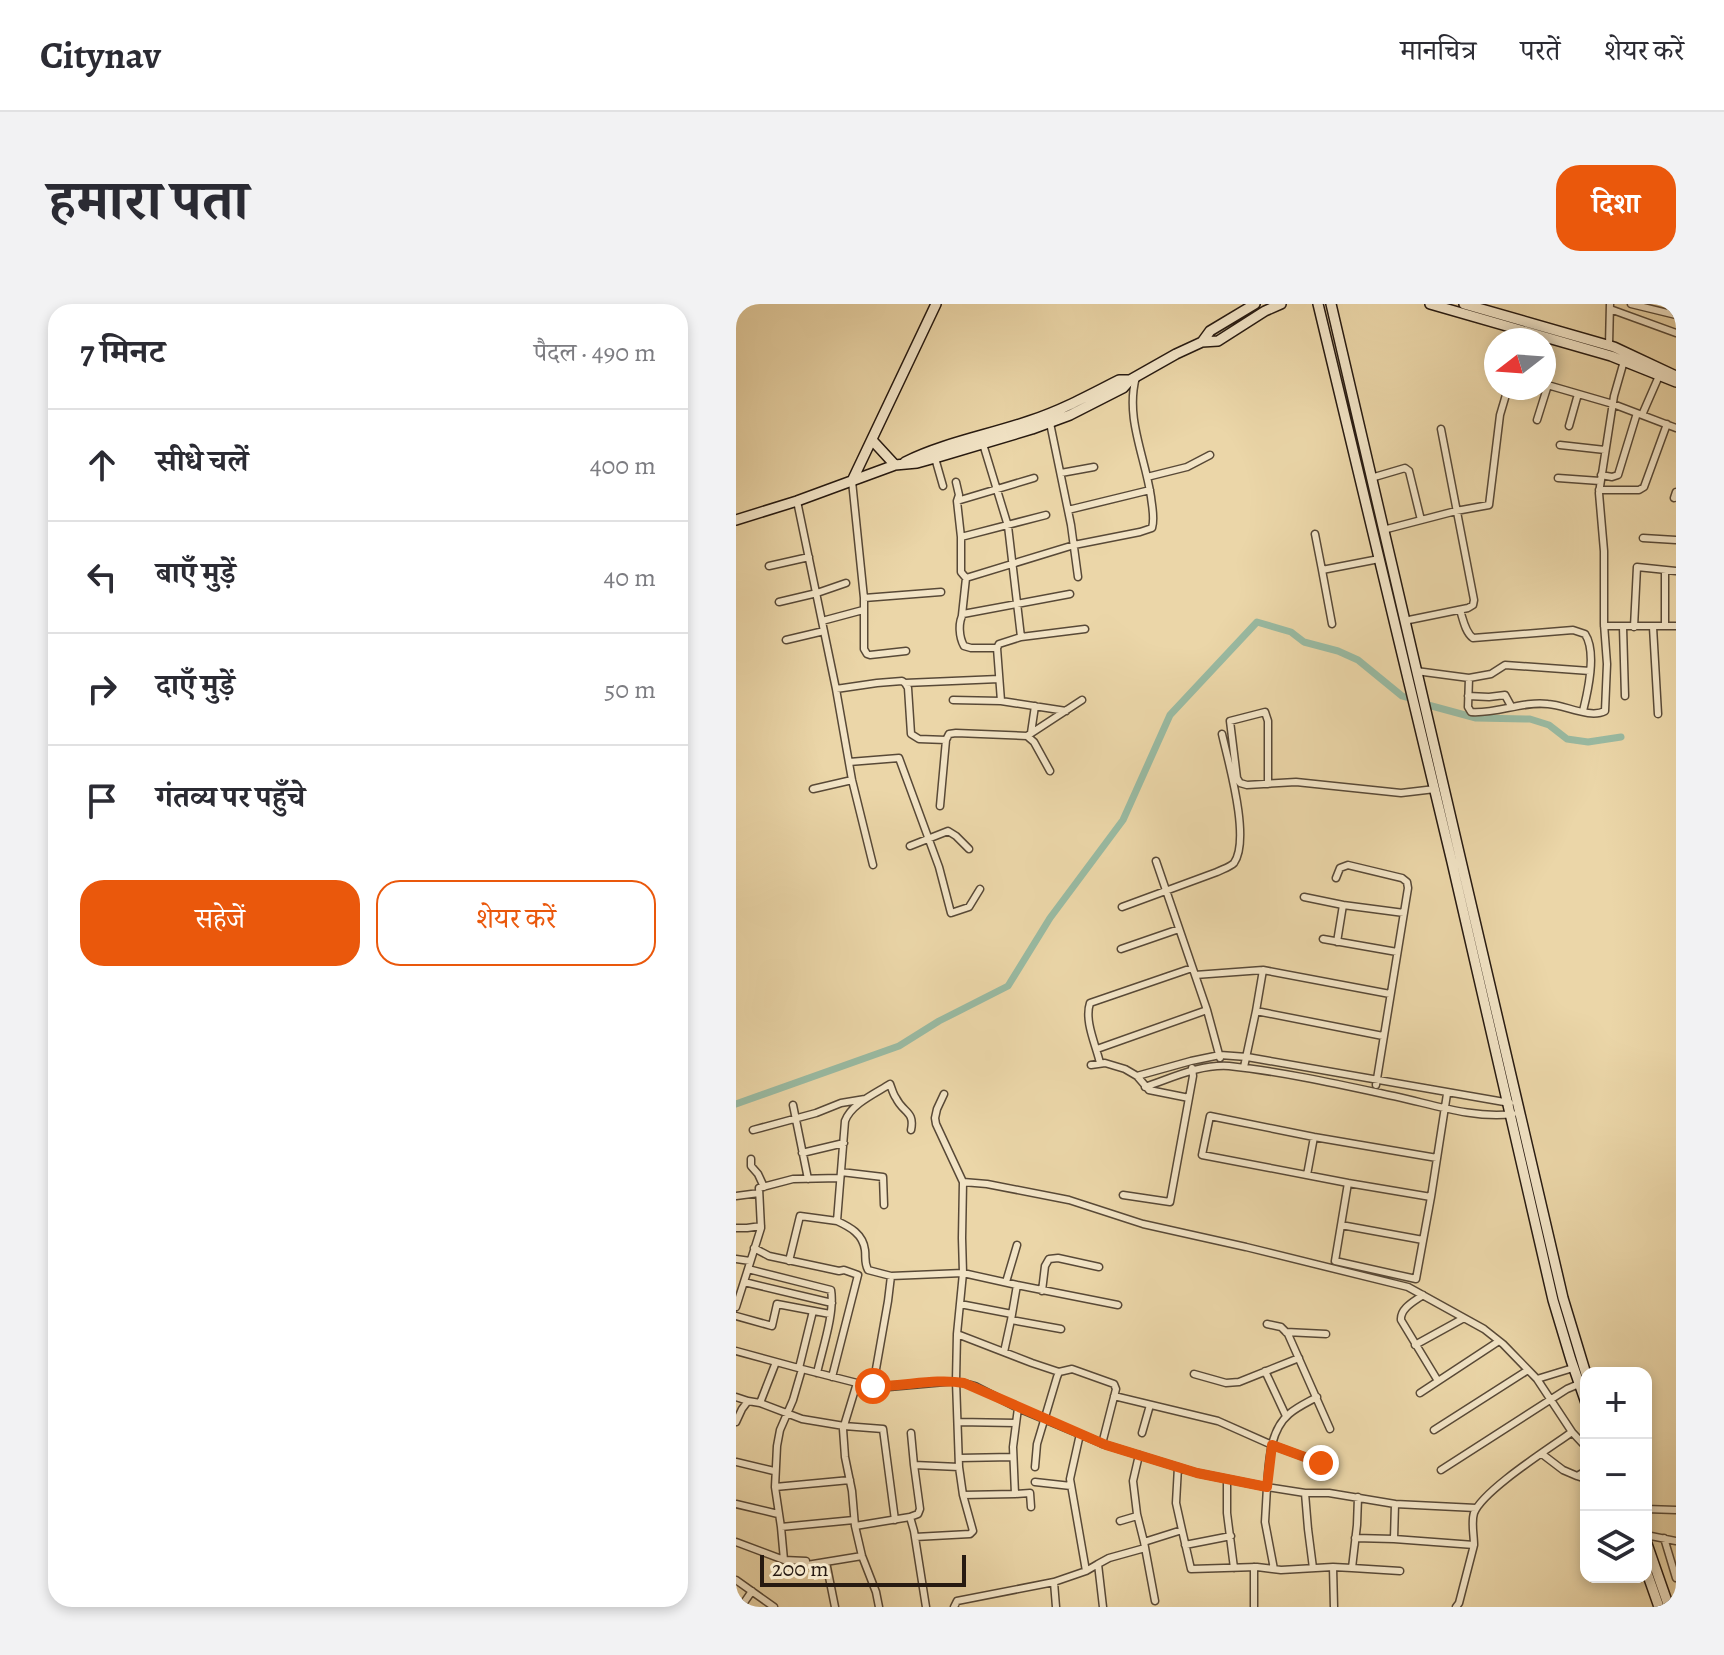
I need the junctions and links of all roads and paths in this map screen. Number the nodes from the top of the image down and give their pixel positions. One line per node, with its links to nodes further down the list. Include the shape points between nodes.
1 (936, 304): 32 (main road)
2 (1254, 304): 14 (main road, via 1210,331)
3 (1281, 304): 14 (main road, via 1218,341)
4 (1318, 304): 67 (main road)
5 (1331, 304): 43 (main road)
6 (1430, 304): 12 (main road)
7 (1464, 304): 9 (main road)
8 (1631, 304): 11 (street)
9 (1478, 306): 16 (main road)
10 (1610, 306): 13 (street); 16 (street)
11 (1676, 315)
12 (1500, 328)
13 (1676, 333)
14 (1202, 342): 19 (main road)
15 (1556, 344): 17 (main road)
16 (1609, 345): 18 (main road)
17 (1624, 361): 18 (main road); 24 (street)
18 (1671, 375): 25 (street)
19 (1133, 379): 27 (main road); 38 (main road, via 1119,380 1032,420); 41 (street, via 1132,415)
20 (1556, 387): 21 (street)
21 (1578, 394): 24 (street); 29 (street)
22 (1504, 400): 55 (street, via 1491,503)
23 (1542, 400): 26 (street)
24 (1613, 404): 25 (street); 35 (street)
25 (1640, 414): 28 (street); 45 (street, via 1618,475)
26 (1537, 420)
27 (1050, 423): 33 (main road); 40 (street)
28 (1667, 424): 30 (street); 51 (street, via 1644,487)
29 (1569, 426)
30 (1676, 428)
31 (1441, 429): 55 (street)
32 (872, 440): 38 (main road); 46 (main road)
33 (983, 444): 37 (main road); 49 (street)
34 (1560, 445): 35 (street)
35 (1605, 450): 45 (street)
36 (1210, 455): 41 (street)
37 (935, 458): 38 (main road); 48 (street)
38 (899, 464): 46 (main road)
39 (1094, 467): 40 (street)
40 (1061, 473): 54 (street)
41 (1147, 477): 50 (street)
42 (1034, 478): 49 (street)
43 (1371, 478): 58 (street, via 1409,471); 60 (main road)
44 (1558, 478): 45 (street)
45 (1600, 478): 51 (street)
46 (852, 481): 52 (main road); 79 (street)
47 (956, 482): 53 (street)
48 (943, 486)
49 (997, 488): 53 (street); 59 (street)
50 (1150, 490): 54 (street); 65 (street, via 1152,528)
51 (1599, 490): 88 (street)
52 (797, 501): 57 (main road); 66 (street)
53 (957, 501): 62 (street)
54 (1068, 510): 65 (street)
55 (1456, 511): 58 (street); 83 (street, via 1474,600)
56 (1046, 515): 59 (street)
57 (736, 520)
58 (1421, 520): 60 (street)
59 (1008, 526): 62 (street); 68 (street)
60 (1383, 530): 86 (main road)
61 (1315, 534): 70 (street)
62 (961, 537): 74 (street, via 961,572)
63 (1643, 538): 64 (street)
64 (1676, 540)
65 (1074, 545): 68 (street); 73 (street)
66 (809, 557): 69 (street); 77 (street)
67 (1379, 559): 70 (street); 124 (main road)
68 (1012, 564): 74 (street); 81 (street)
69 (769, 566)
70 (1322, 570): 87 (street)
71 (1665, 570): 72 (street); 89 (street); 92 (street, via 1637,567)
72 (1676, 571)
73 (1078, 577)
74 (966, 578): 84 (street)
75 (846, 583): 77 (street)
76 (941, 592): 79 (street)
77 (817, 593): 80 (street); 85 (street)
78 (1070, 594): 81 (street)
79 (864, 598): 82 (street)
80 (779, 602)
81 (1017, 605): 84 (street); 96 (street)
82 (863, 610): 85 (street); 99 (street, via 867,654)
83 (1460, 610): 86 (street); 101 (street, via 1473,638 1582,631 1589,641)
84 (962, 615): 98 (street, via 964,646)
85 (822, 621): 95 (street)
86 (1404, 621): 100 (main road)
87 (1332, 624)
88 (1604, 626): 91 (street); 114 (street, via 1605,711)
89 (1665, 626): 90 (street); 93 (street)
90 (1676, 626)
91 (1623, 627): 92 (street); 107 (street)
92 (1634, 627): 93 (street)
93 (1653, 627): 115 (street)
94 (1085, 629): 96 (street)
95 (824, 631): 97 (street); 105 (street)
96 (1021, 637): 98 (street)
97 (786, 640)
98 (997, 648): 103 (street)
99 (906, 651)
100 (1416, 671): 102 (street); 168 (main road)
101 (1590, 671): 102 (street, via 1505,665); 114 (street)
102 (1469, 678): 106 (street)
103 (999, 679): 104 (street); 110 (street)
104 (905, 683): 105 (street); 118 (street, via 911,734)
105 (836, 689): 119 (street)
106 (1468, 696): 112 (street, via 1505,695); 112 (street, via 1471,712)
107 (1625, 696)
108 (953, 700): 110 (street)
109 (1082, 700): 113 (street)
110 (1001, 701): 111 (street)
111 (1035, 706): 113 (street); 116 (street)
112 (1511, 706): 114 (street, via 1541,703)
113 (1066, 711): 116 (street)
114 (1583, 711)
115 (1658, 714)
116 (1029, 734): 118 (street, via 956,733); 120 (street)
117 (1222, 734): 133 (street, via 1237,802 1238,853 1231,866)
118 (946, 740): 125 (street)
119 (849, 762): 121 (street); 126 (street, via 899,758)
120 (1050, 771)
121 (852, 780): 123 (street); 130 (street)
122 (1268, 784): 122 (street, via 1240,783 1230,721 1265,712); 124 (street, via 1401,793)
123 (813, 789)
124 (1435, 789): 168 (main road)
125 (940, 806)
126 (928, 837): 127 (street); 128 (street, via 948,831); 132 (street, via 951,913 969,907)
127 (910, 846)
128 (969, 849)
129 (1156, 861): 133 (street)
130 (873, 865)
131 (1336, 878): 137 (street, via 1348,865 1402,878 1408,888)
132 (980, 889)
133 (1165, 889): 136 (street); 138 (street)
134 (1304, 897): 135 (street)
135 (1343, 905): 137 (street); 140 (street)
136 (1122, 907)
137 (1404, 913): 142 (street)
138 (1179, 929): 141 (street); 144 (street)
139 (1323, 939): 140 (street)
140 (1337, 942): 142 (street)
141 (1121, 949)
142 (1397, 952): 145 (street)
143 (1263, 970): 144 (street); 145 (street); 147 (street)
144 (1194, 971): 146 (street); 149 (street, via 1090,1003 1088,1017)
145 (1390, 994): 148 (street)
146 (1207, 1010): 149 (street); 150 (street)
147 (1256, 1011): 148 (street); 151 (street)
148 (1383, 1036): 159 (street)
149 (1097, 1049): 153 (street)
150 (1220, 1055): 151 (street); 152 (street); 155 (street)
151 (1247, 1057): 156 (street); 159 (street)
152 (1191, 1061): 157 (street); 158 (street)
153 (1100, 1063): 154 (street); 158 (street)
154 (1091, 1065)
155 (1221, 1065): 156 (street); 157 (street)
156 (1244, 1067): 161 (street)
157 (1193, 1071): 160 (street); 164 (street)
158 (1137, 1076): 160 (street)
159 (1376, 1081): 161 (street); 163 (street)
160 (1145, 1087): 164 (street)
161 (1374, 1092): 167 (street)
162 (944, 1094): 180 (street, via 936,1124)
163 (1447, 1094): 167 (street); 168 (street)
164 (1189, 1098): 183 (street, via 1170,1202)
165 (866, 1099): 169 (street); 171 (street, via 890,1084 912,1116); 173 (street, via 847,1114)
166 (793, 1105): 169 (street)
167 (1446, 1108): 168 (street, via 1492,1115); 175 (street)
168 (1514, 1108): 227 (main road); 229 (main road, via 1553,1300)
169 (796, 1119): 170 (street); 174 (street)
170 (753, 1130)
171 (911, 1130)
172 (1314, 1137): 175 (street); 178 (street); 178 (street, via 1210,1116 1202,1155)
173 (844, 1143): 174 (street); 177 (street)
174 (802, 1153): 179 (street)
175 (1437, 1158): 185 (street)
176 (751, 1159): 182 (street)
177 (840, 1175): 179 (street); 186 (street, via 883,1177); 187 (street)
178 (1307, 1175): 181 (street)
179 (808, 1179): 182 (street)
180 (963, 1182): 199 (street); 206 (street, via 1069,1200)
181 (1348, 1183): 185 (street); 188 (street)
182 (762, 1190): 184 (street); 189 (street)
183 (1123, 1195)
184 (736, 1196)
185 (1431, 1197): 191 (street)
186 (884, 1205)
187 (837, 1221): 196 (street, via 800,1216); 200 (street, via 861,1239 868,1270)
188 (1341, 1225): 191 (street); 191 (street, via 1335,1261 1416,1279)
189 (761, 1226): 190 (street); 193 (street)
190 (736, 1228)
191 (1423, 1240)
192 (1017, 1245): 202 (street)
193 (754, 1248): 195 (street); 196 (street)
194 (736, 1259): 195 (street)
195 (750, 1261): 198 (street)
196 (789, 1261): 235 (street, via 858,1275)
197 (1099, 1267): 204 (street, via 1049,1259)
198 (748, 1269): 201 (street); 207 (street, via 831,1290)
199 (963, 1273): 200 (street); 202 (street); 208 (street)
200 (891, 1276): 242 (street)
201 (744, 1282): 205 (street); 207 (street)
202 (1006, 1282): 203 (street)
203 (1017, 1285): 204 (street); 214 (street)
204 (1042, 1291): 209 (street)
205 (738, 1294): 210 (street)
206 (1423, 1295): 215 (street); 222 (street, via 1401,1315)
207 (832, 1303): 212 (street)
208 (960, 1304): 214 (street); 219 (street)
209 (1118, 1305)
210 (736, 1307)
211 (813, 1311): 212 (street); 213 (street, via 777,1304 772,1326); 228 (street)
212 (830, 1314): 233 (street)
213 (736, 1316)
214 (1012, 1317): 217 (street); 224 (street)
215 (1464, 1318): 221 (street); 222 (street)
216 (1267, 1324): 218 (street)
217 (1061, 1329)
218 (1286, 1332): 220 (street); 225 (street)
219 (957, 1334): 224 (street); 238 (street)
220 (1326, 1334)
221 (1499, 1341): 230 (street); 239 (street)
222 (1415, 1345): 239 (street)
223 (736, 1351): 226 (street)
224 (1004, 1352): 232 (street)
225 (1299, 1358): 231 (street); 246 (street)
226 (776, 1362): 228 (street); 249 (street)
227 (1584, 1367)
228 (801, 1368): 233 (street); 252 (street)
229 (1573, 1368): 236 (street); 237 (main road)
230 (1528, 1370): 236 (street); 260 (street)
231 (1265, 1371): 234 (street, via 1226,1383); 253 (street)
232 (1059, 1372): 244 (street, via 1072,1369 1114,1384); 254 (street)
233 (817, 1373): 235 (street)
234 (1194, 1374)
235 (832, 1377): 240 (street)
236 (1537, 1379): 247 (street)
237 (1580, 1379)
238 (956, 1381): 242 (street); 251 (street); 256 (street)
239 (1438, 1381): 243 (street)
240 (857, 1383): 242 (street); 258 (street)
241 (1580, 1383): 247 (street)
242 (873, 1386)
243 (1420, 1393)
244 (1114, 1396): 250 (street); 266 (street)
245 (736, 1397): 248 (street)
246 (1317, 1397): 253 (street); 259 (street)
247 (1551, 1400): 261 (street); 278 (street)
248 (748, 1401): 249 (street); 255 (street)
249 (760, 1403): 252 (street)
250 (1150, 1405): 263 (street); 267 (street, via 1218,1421)
251 (1018, 1408): 254 (street); 257 (street)
252 (787, 1413): 258 (street); 279 (street)
253 (1286, 1416): 267 (street)
254 (1044, 1419): 264 (street); 276 (street)
255 (736, 1422)
256 (958, 1422): 257 (street); 271 (street)
257 (1016, 1423): 270 (street)
258 (844, 1426): 284 (street); 302 (street, via 883,1429)
259 (1330, 1429)
260 (1434, 1430)
261 (1572, 1432): 265 (street); 268 (street)
262 (911, 1433): 274 (street)
263 (1142, 1433)
264 (1080, 1434): 266 (street); 286 (street)
265 (1580, 1441)
266 (1102, 1444): 269 (street)
267 (1272, 1445): 273 (street); 288 (street)
268 (1542, 1454): 281 (street); 296 (street)
269 (1139, 1455): 277 (street); 300 (street, via 1133,1481)
270 (1013, 1457): 271 (street); 290 (street)
271 (959, 1458): 275 (street)
272 (736, 1462): 279 (street)
273 (1321, 1463)
274 (914, 1465): 275 (street); 301 (street, via 920,1509)
275 (959, 1467): 291 (street)
276 (1035, 1467)
277 (1178, 1467): 283 (street); 306 (street, via 1176,1503)
278 (1441, 1470)
279 (774, 1471): 287 (street)
280 (1580, 1474): 281 (street)
281 (1577, 1476): 282 (street)
282 (1580, 1477)
283 (1227, 1479): 288 (street); 307 (street)
284 (850, 1480): 287 (street); 304 (street)
285 (1035, 1482): 286 (street)
286 (1071, 1486): 329 (street)
287 (775, 1487): 299 (street)
288 (1267, 1487): 289 (street); 328 (street, via 1265,1522)
289 (1305, 1493): 292 (street); 326 (street)
290 (1015, 1494): 291 (street); 295 (street, via 1030,1493)
291 (963, 1495): 308 (street, via 970,1534)
292 (1358, 1497): 294 (street); 309 (street)
293 (736, 1504): 299 (street)
294 (1395, 1504): 296 (street); 312 (street)
295 (1031, 1507)
296 (1476, 1508): 317 (street)
297 (1652, 1509): 298 (street)
298 (1676, 1510)
299 (778, 1514): 305 (street)
300 (1137, 1516): 303 (street); 315 (street)
301 (910, 1517): 302 (street); 308 (street)
302 (895, 1520): 304 (street)
303 (1120, 1521)
304 (854, 1523): 305 (street); 318 (street)
305 (781, 1527): 320 (street)
306 (1182, 1530): 315 (street); 316 (street)
307 (1231, 1536): 316 (street); 325 (street)
308 (915, 1537): 341 (street)
309 (1355, 1538): 312 (street); 327 (street)
310 (1652, 1538): 311 (street)
311 (1664, 1538): 313 (street); 331 (street)
312 (1394, 1539): 317 (street)
313 (1676, 1541)
314 (736, 1542): 320 (street)
315 (1145, 1545): 322 (street); 336 (street)
316 (1185, 1545): 325 (street, via 1191,1569)
317 (1474, 1545): 347 (street)
318 (862, 1556): 321 (street); 340 (street)
319 (1652, 1556): 349 (main road)
320 (784, 1560): 321 (street)
321 (826, 1562): 339 (street)
322 (1098, 1564): 329 (street); 344 (street)
323 (1254, 1567): 325 (street); 328 (street); 345 (street)
324 (1333, 1567): 326 (street); 327 (street); 346 (street)
325 (1234, 1568)
326 (1313, 1568): 328 (street)
327 (1352, 1568): 330 (street)
328 (1274, 1569)
329 (1086, 1571): 333 (street)
330 (1400, 1571)
331 (1676, 1578)
332 (736, 1580): 335 (street)
333 (1054, 1582): 342 (street, via 957,1601); 343 (street)
334 (1651, 1583): 348 (main road)
335 (752, 1591): 337 (street); 338 (street)
336 (1155, 1601)
337 (741, 1607)
338 (774, 1607)
339 (835, 1607)
340 (879, 1607)
341 (926, 1607)
342 (954, 1607)
343 (1056, 1607)
344 (1103, 1607)
345 (1254, 1607)
346 (1334, 1607)
347 (1456, 1607)
348 (1659, 1607)
349 (1669, 1607)

